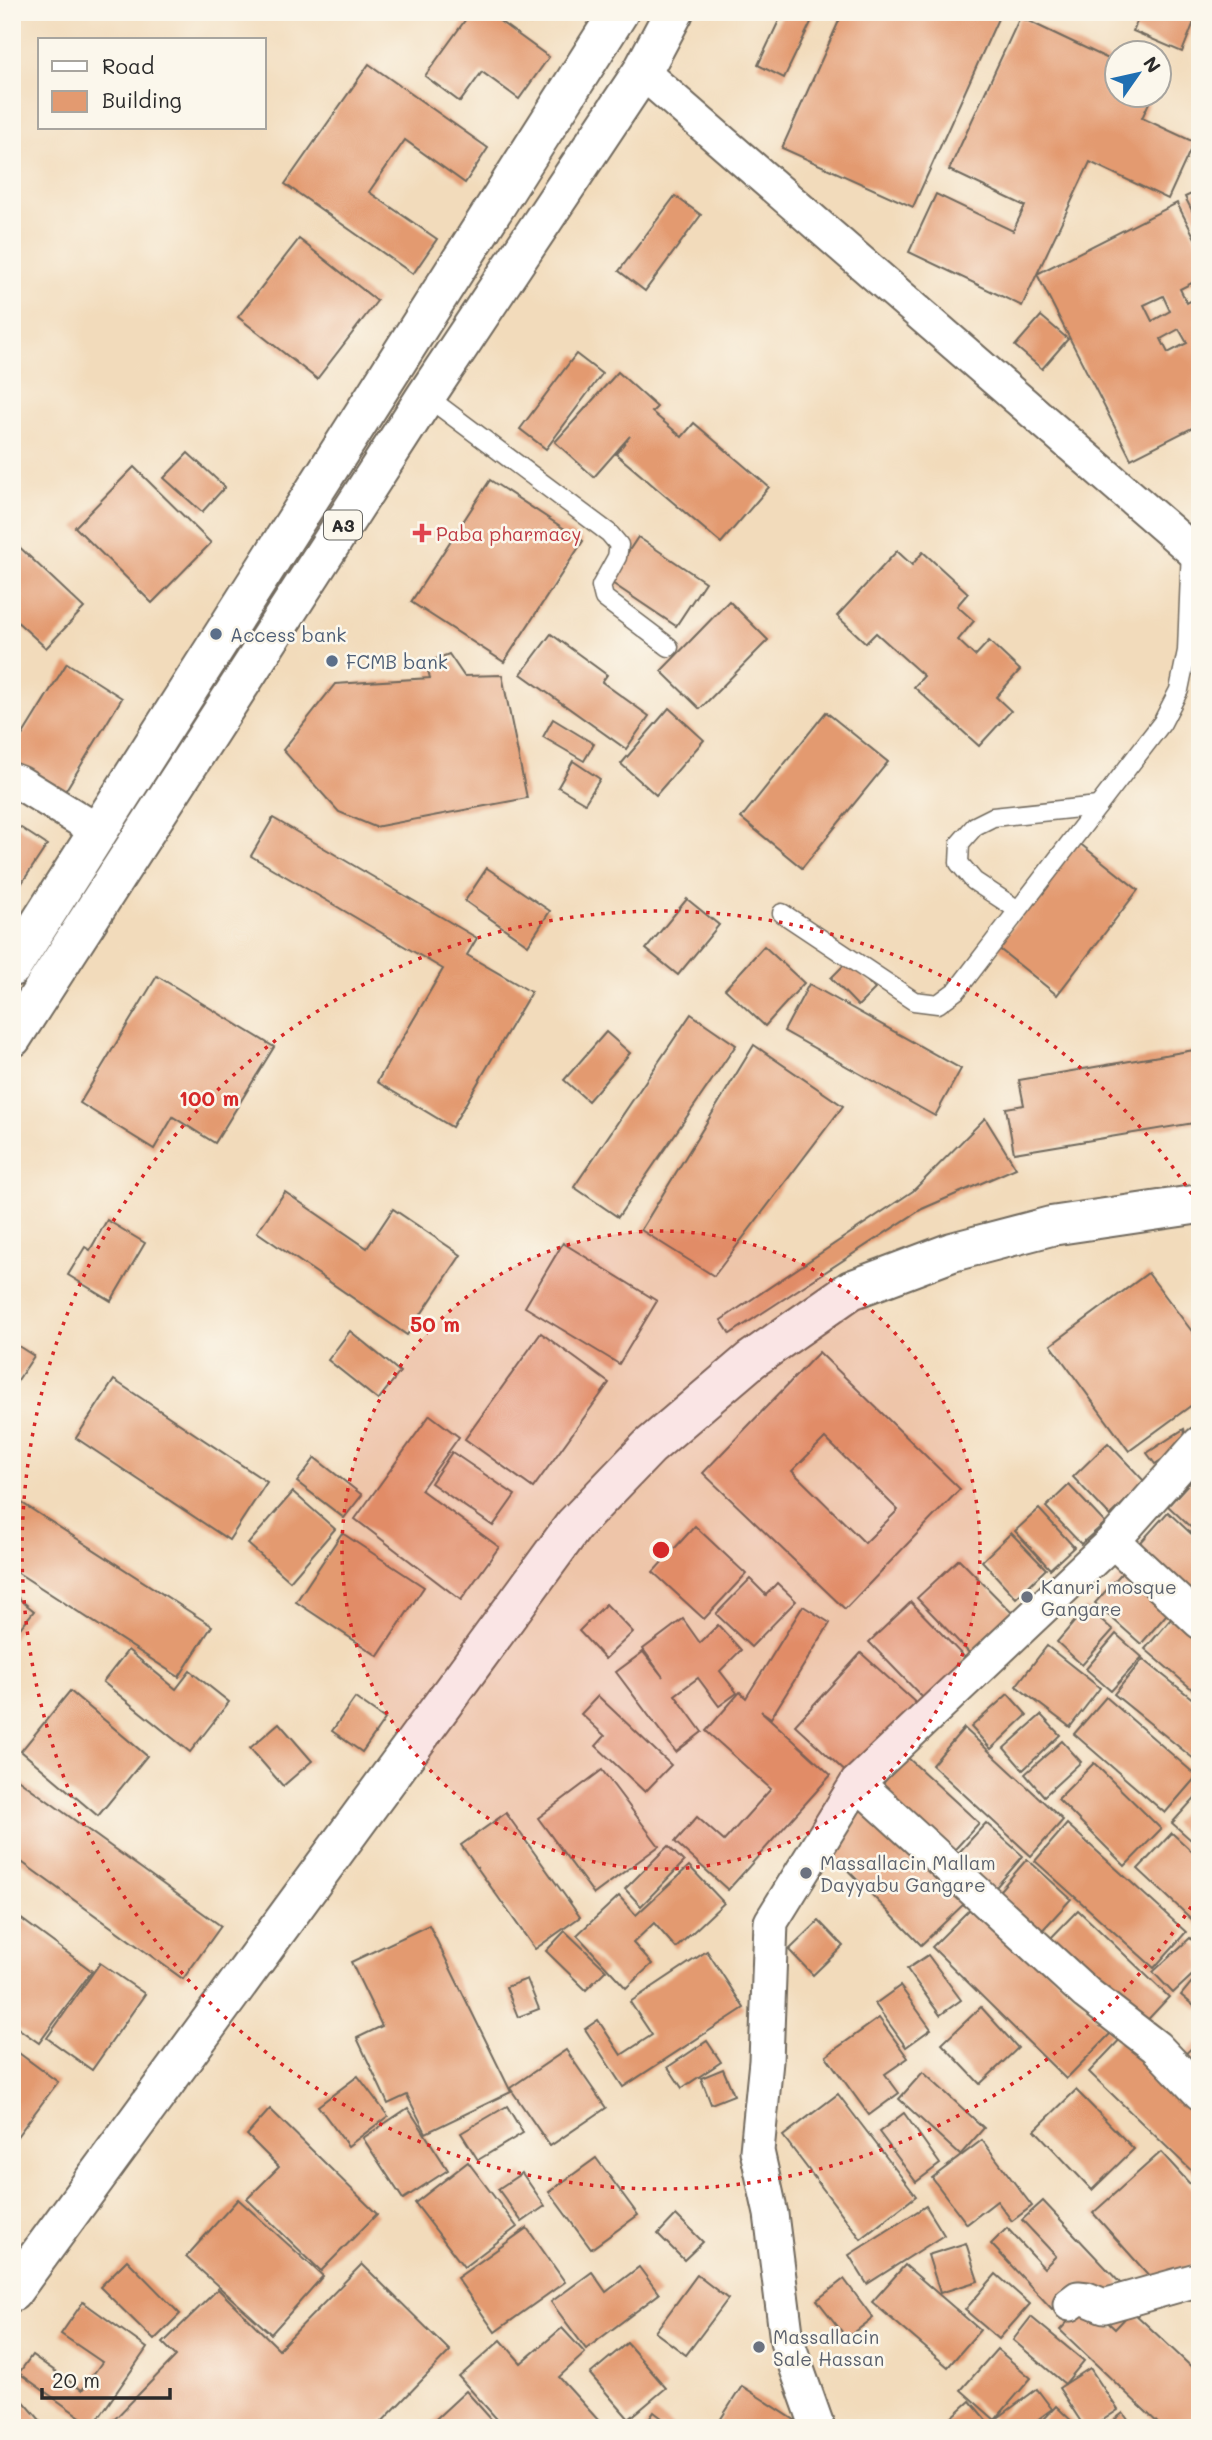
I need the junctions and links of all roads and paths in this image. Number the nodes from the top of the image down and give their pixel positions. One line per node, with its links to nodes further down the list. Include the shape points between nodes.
1 (619, 12): 9 (main road, A3)
2 (674, 12): 3 (main road, A3)
3 (642, 72): 4 (main road, A3); 5 (street)
4 (426, 396): 6 (lane, via 609,533 619,545 601,586 604,598); 13 (main road, A3)
5 (1196, 548): 8 (lane, via 1179,690 1162,723)
6 (669, 647)
7 (12, 780): 9 (street)
8 (1098, 806): 10 (lane); 10 (lane, via 993,817 975,826 960,843 958,863 974,881)
9 (98, 831): 12 (main road, A3)
10 (1018, 910): 11 (lane, via 957,989 938,1004 914,1001)
11 (782, 913)
12 (12, 967)
13 (12, 1038)
14 (1200, 1204): 21 (main road, via 1051,1226 952,1252 851,1290 751,1360 649,1447 574,1525)
15 (1200, 1443): 16 (street)
16 (1113, 1541): 17 (street); 18 (street)
17 (1200, 1622)
18 (857, 1783): 19 (street, via 1086,1993 1156,2047); 23 (street, via 771,1922 766,2062 757,2151 771,2214 788,2341)
19 (1200, 2093)
20 (1200, 2279): 22 (street, via 1104,2306 1078,2298)
21 (12, 2292)
22 (1070, 2304)
23 (818, 2428)

